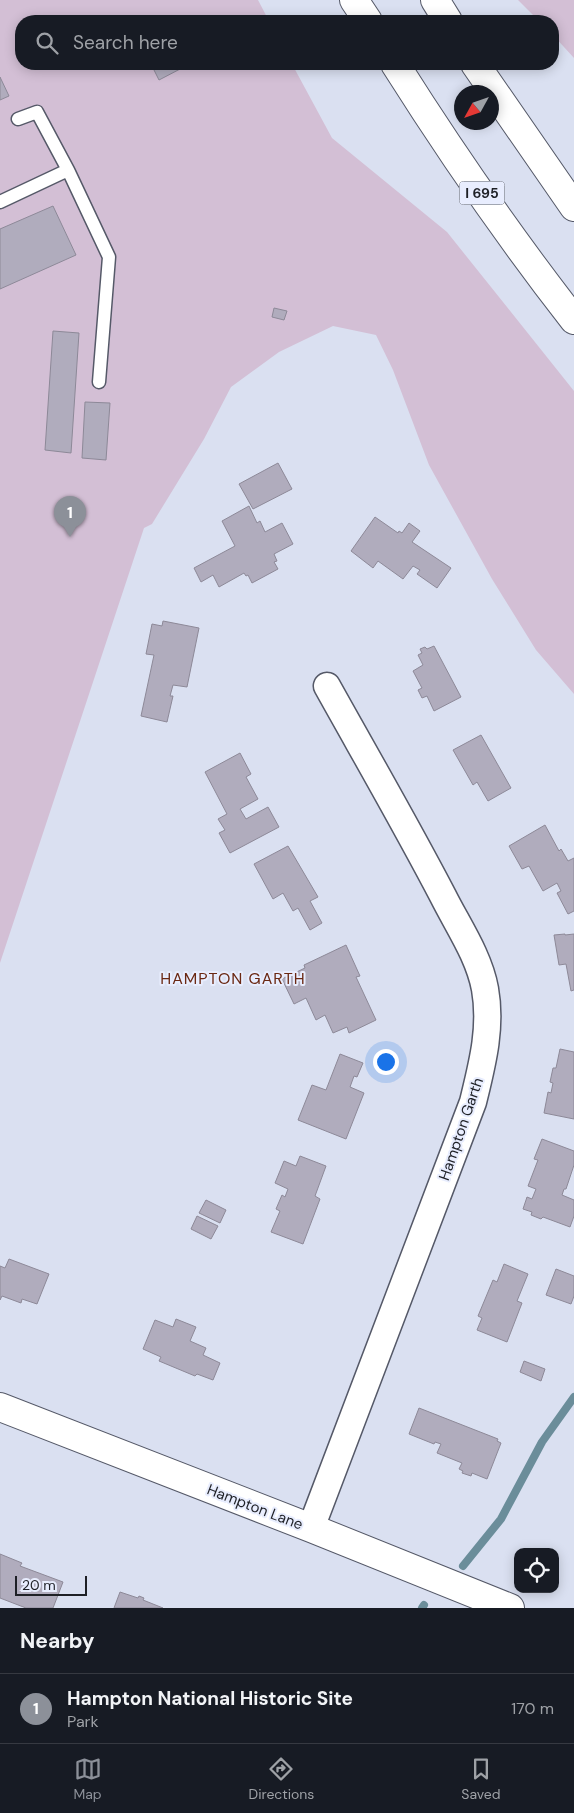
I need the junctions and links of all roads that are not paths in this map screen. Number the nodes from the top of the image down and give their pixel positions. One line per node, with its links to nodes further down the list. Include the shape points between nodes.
1 (354, 0): 3 (main road)
2 (435, 0): 4 (main road)
3 (364, 15)
4 (444, 15)
5 (399, 70): 11 (main road, I 695)
6 (479, 70): 10 (main road)
7 (18, 119): 8 (lane, via 38,112)
8 (68, 170): 9 (lane); 12 (lane, via 109,257)
9 (0, 202)
10 (574, 207)
11 (574, 320)
12 (99, 382)
13 (327, 686): 15 (street, Hampton Garth, via 474,955 485,989 487,1014 484,1060 473,1102)
14 (0, 1407): 15 (main road, Hampton Lane)
15 (311, 1528): 16 (main road, Hampton Lane)
16 (495, 1605)

